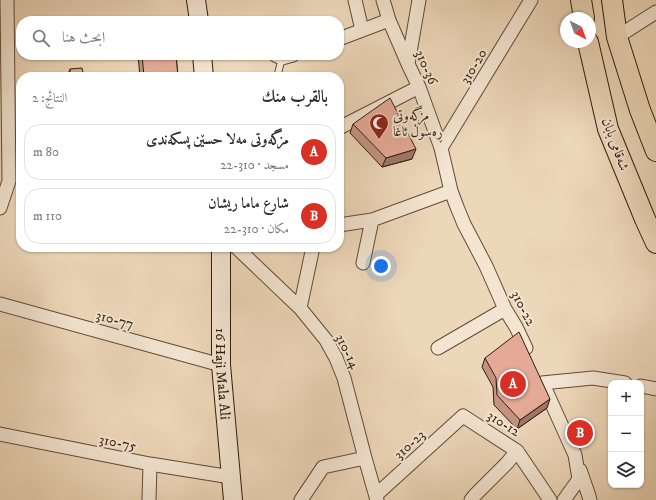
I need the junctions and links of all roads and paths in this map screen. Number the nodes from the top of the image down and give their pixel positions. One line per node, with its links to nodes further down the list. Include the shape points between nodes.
1 (7, 0): 24 (street)
2 (355, 0): 11 (street)
3 (383, 0): 10 (street, 310-36)
4 (419, 0): 17 (street)
5 (531, 0): 22 (street, 310-20)
6 (581, 0): 8 (main road)
7 (612, 0): 13 (main road)
8 (583, 12)
9 (656, 12): 13 (street)
10 (389, 20): 11 (street); 17 (street, 310-36)
11 (362, 30): 12 (street)
12 (344, 37)
13 (617, 37): 23 (main road)
14 (589, 48): 29 (main road, شەقامی بابان, via 608,129)
15 (202, 60): 18 (street)
16 (282, 60): 19 (lane)
17 (408, 64): 20 (street, 310-36)
18 (204, 72)
19 (278, 72)
20 (419, 87): 21 (street); 22 (street, 310-36)
21 (344, 125)
22 (441, 148): 25 (street, 310-22)
23 (656, 151)
24 (15, 183): 26 (street)
25 (451, 191): 27 (street); 36 (street, 310-22)
26 (1, 200)
27 (372, 220): 28 (street); 33 (street)
28 (344, 224)
29 (656, 243)
30 (221, 252): 38 (street, 16 Haji Mala Ali)
31 (241, 252): 35 (street, 310-14)
32 (312, 252): 35 (street)
33 (363, 263)
34 (0, 304): 38 (street, 310-77)
35 (300, 308): 47 (street, 310-14, via 326,340 336,358 344,378)
36 (505, 309): 37 (street); 40 (street, 310-22)
37 (438, 348)
38 (221, 365): 49 (street, 16 Haji Mala Ali)
39 (608, 380): 40 (street, via 593,378)
40 (542, 382): 46 (street, 310-22)
41 (644, 387): 42 (street)
42 (656, 389)
43 (463, 416): 45 (street, 310-12); 50 (street, 310-23)
44 (0, 434): 48 (street, 310-75)
45 (517, 451): 54 (street); 55 (street, 310-12)
46 (574, 455): 56 (street, 310-22, via 579,479); 57 (street)
47 (364, 458): 50 (street, 310-14); 53 (street, via 323,467)
48 (150, 464): 49 (street, 310-75); 51 (street)
49 (230, 478): 52 (street, 16 Haji Mala Ali)
50 (376, 498)
51 (149, 500)
52 (233, 500)
53 (301, 500)
54 (471, 500)
55 (550, 500)
56 (564, 500)
57 (590, 500)

